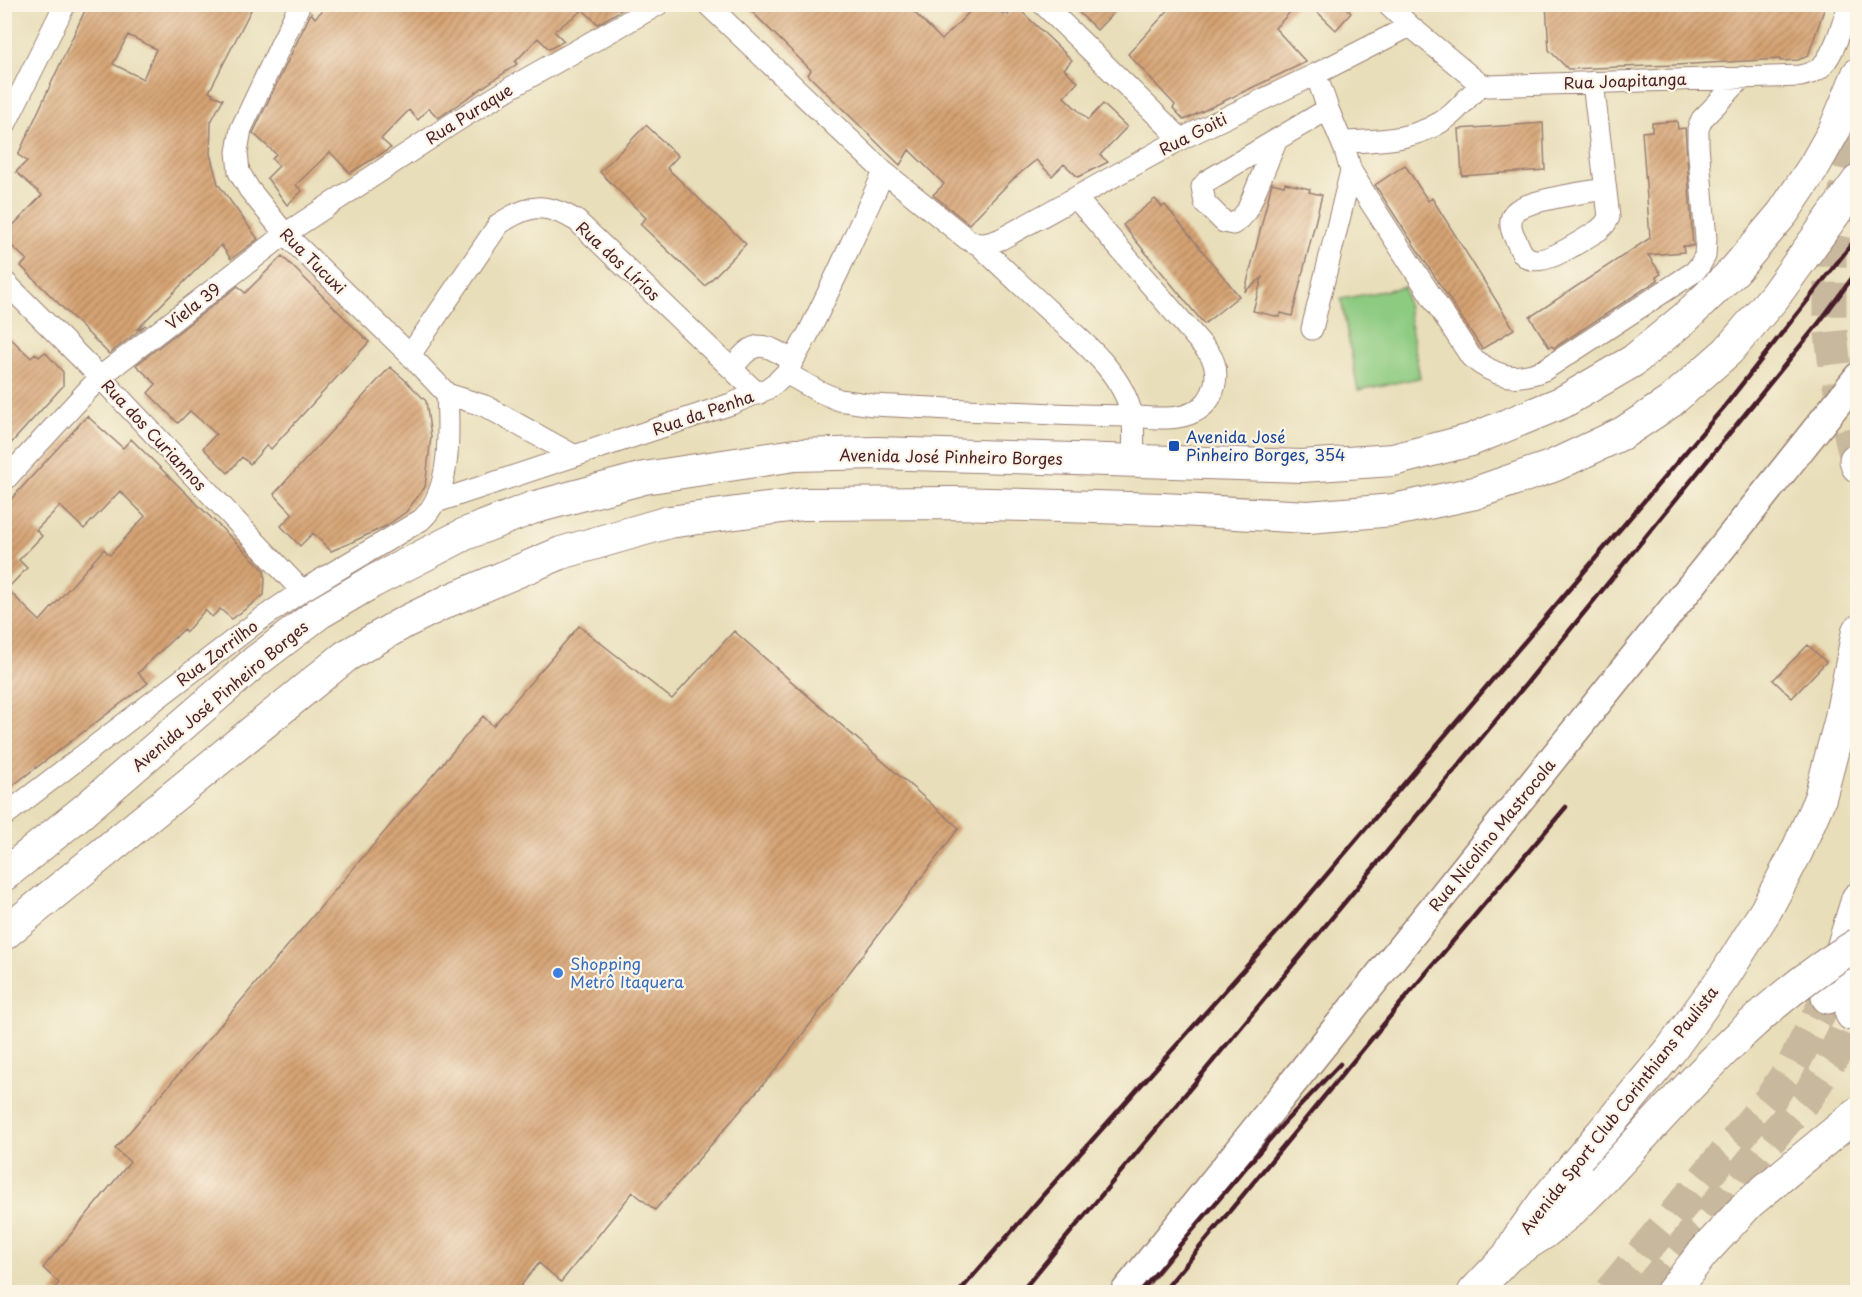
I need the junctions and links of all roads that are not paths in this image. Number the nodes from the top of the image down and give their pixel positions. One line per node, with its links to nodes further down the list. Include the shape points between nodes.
1 (65, 4): 15 (street)
2 (300, 4): 24 (street, Rua Tucuxi, via 241,129 237,152 239,172)
3 (659, 4): 24 (street, Rua Puraque, via 493,98)
4 (707, 4): 20 (street)
5 (1043, 4): 16 (street)
6 (1387, 4): 8 (street)
7 (1849, 4): 11 (street, Rua Joapitanga, via 1822,66 1800,76)
8 (1410, 26): 9 (street, Rua Goiti); 13 (street)
9 (1316, 74): 14 (street); 16 (street, Rua Goiti)
10 (1857, 75): 37 (main road, Avenida José Pinheiro Borges, via 1835,129 1813,168 1783,213 1735,270 1634,361 1563,402 1471,440 1393,460 1302,466)
11 (1743, 77): 12 (street, Rua Joapitanga); 19 (street, via 1702,118 1698,129 1706,239 1700,265 1554,364 1530,375 1497,374 1471,357)
12 (1593, 82): 13 (street, Rua Joapitanga); 22 (street)
13 (1481, 84): 18 (street, via 1452,114 1431,128 1408,137)
14 (1328, 109): 17 (street); 18 (street)
15 (4, 127)
16 (1181, 139): 23 (street, Rua Goiti)
17 (1277, 139)
18 (1342, 142): 19 (street)
19 (1352, 171): 27 (street)
20 (884, 172): 25 (street); 29 (street, Rua da Penha)
21 (1857, 181): 44 (main road, via 1774,297 1728,351 1670,402 1623,433 1553,466 1475,493 1394,510 1308,517 953,502 804,504 669,522 561,553 450,600 346,656)
22 (1605, 189): 22 (street, via 1516,211 1511,230 1523,254 1536,260 1549,259 1599,230 1609,217)
23 (1076, 198): 25 (street, Rua Goiti, via 1001,239); 35 (street, via 1215,361 1215,386 1208,400 1194,412 1174,417)
24 (285, 234): 28 (street, Rua Tucuxi); 31 (street, Viela 39)
25 (985, 252): 35 (street, via 1103,363 1118,382)
26 (4, 281): 31 (street, Rua dos Curiannos)
27 (1312, 329)
28 (410, 355): 30 (street, Rua dos Lírios, via 499,224 534,207 561,212 577,221); 33 (street, Rua Tucuxi)
29 (789, 367): 30 (street, via 779,352 761,345 741,356); 34 (street, Rua da Penha, via 778,381); 35 (street, via 818,391 839,400 873,405)
30 (732, 369): 34 (street, Rua dos Lírios)
31 (100, 377): 38 (street, Viela 39); 40 (street, Rua dos Curiannos)
32 (1857, 377): 52 (street, Rua Nicolino Mastrocola)
33 (447, 394): 36 (street, via 485,406); 39 (street, via 448,440)
34 (758, 394): 36 (street, Rua da Penha)
35 (1133, 416): 37 (street)
36 (576, 456): 39 (street, Rua da Penha)
37 (1134, 462): 42 (main road, Avenida José Pinheiro Borges, via 877,453 795,455 644,478 532,508 465,534 319,613 255,662)
38 (4, 481)
39 (436, 502): 40 (street, Rua Zorrilho, via 410,528)
40 (302, 591): 43 (street, Rua Zorrilho)
41 (1857, 631): 51 (main road, Avenida Sport Club Corinthians Paulista, via 1840,722 1820,798 1766,910 1670,1051 1545,1201)
42 (82, 812): 44 (main road, via 78,840); 45 (main road, Avenida José Pinheiro Borges)
43 (4, 816)
44 (87, 867): 47 (main road)
45 (10, 870): 47 (main road, via 24,877 27,891)
46 (1857, 899): 49 (highway)
47 (12, 927)
48 (1857, 944): 51 (main road, Avenida Sport Club Corinthians Paulista, bridge, via 1794,986 1733,1041 1571,1211)
49 (1846, 1002)
50 (1852, 1116): 54 (main road, via 1749,1203)
51 (1509, 1256): 53 (main road, Avenida Sport Club Corinthians Paulista)
52 (1125, 1293)
53 (1474, 1293)
54 (1672, 1293)

